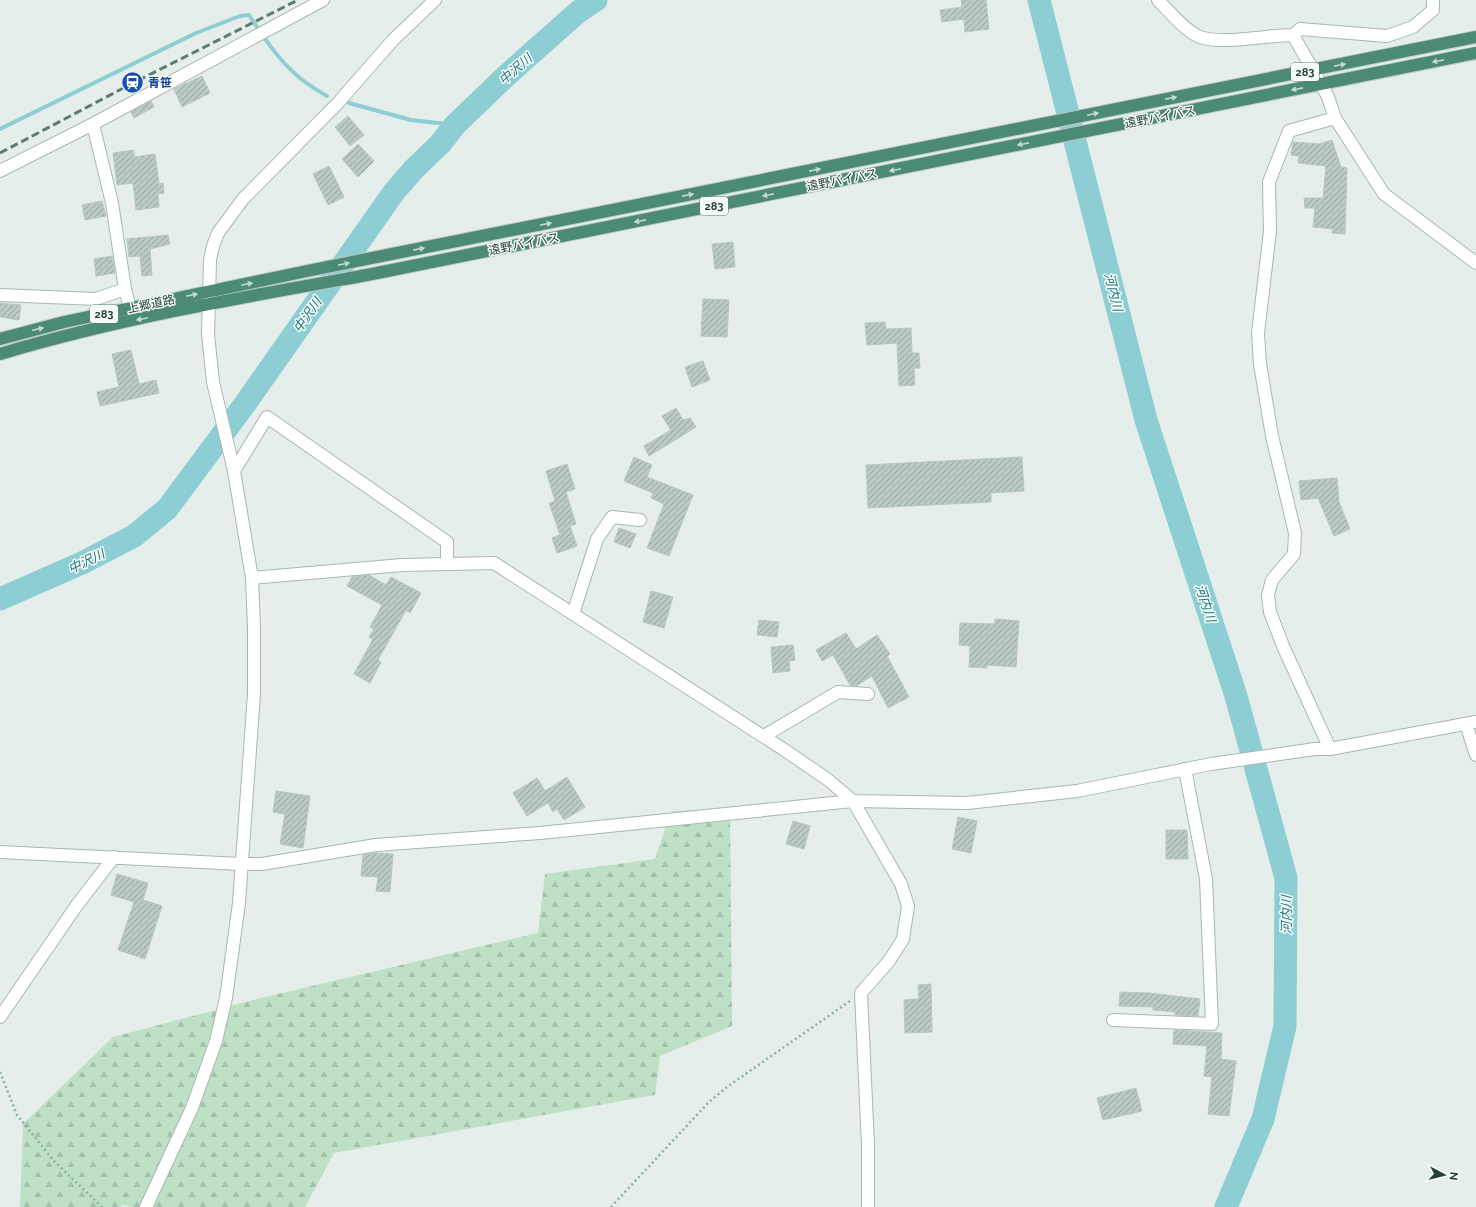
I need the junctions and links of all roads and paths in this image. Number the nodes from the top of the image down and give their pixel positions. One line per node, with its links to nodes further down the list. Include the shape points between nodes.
1 (323, 0): 11 (street)
2 (435, 0): 17 (street, via 393,40 337,104 243,199 215,240 210,260)
3 (1158, 0): 5 (street, via 1177,20 1199,37 1221,40)
4 (1433, 0): 5 (street, via 1432,10 1413,27 1387,36 1300,29)
5 (1293, 35): 8 (street)
6 (1476, 37): 8 (highway, 遠野バイパス / 283, one-way to 6)
7 (1476, 53): 9 (highway, 遠野バイパス / 283, one-way to 9)
8 (1312, 70): 9 (street); 12 (highway, 遠野バイパス / 283, one-way to 8)
9 (1320, 84): 10 (street, via 1328,97); 13 (highway, 遠野バイパス / 283, one-way to 13)
10 (1335, 118): 15 (street, via 1384,194); 31 (street, via 1289,131 1269,182 1270,231 1258,333 1260,364 1272,436 1295,533 1294,554 1272,580 1268,595 1270,612)
11 (93, 124): 14 (street); 16 (street, via 112,203)
12 (914, 150): 13 (highway); 17 (highway, 遠野バイパス / 283, one-way to 12)
13 (918, 165): 19 (highway, 遠野バイパス / 283, one-way to 19, via 367,275)
14 (0, 171)
15 (1476, 263)
16 (125, 289): 18 (street, via 96,299); 20 (street)
17 (209, 292): 19 (street); 20 (highway, 上郷道路 / 283, one-way to 17)
18 (0, 295)
19 (208, 304): 22 (highway, 上郷道路 / 283, one-way to 22, via 78,333); 23 (street, via 212,382)
20 (130, 308): 21 (highway, 上郷道路 / 283, one-way to 20)
21 (0, 338)
22 (0, 354)
23 (234, 471): 25 (street, via 267,417 447,542); 26 (street)
24 (640, 520): 27 (street, via 612,517 597,538)
25 (447, 564): 26 (street, via 402,565); 27 (street, via 494,563)
26 (252, 578): 37 (street, via 254,694)
27 (573, 614): 30 (street)
28 (868, 694): 30 (street, via 838,692)
29 (1471, 723): 31 (street); 32 (street)
30 (764, 736): 34 (street, via 827,779)
31 (1330, 749): 33 (street, via 1315,749)
32 (1476, 755)
33 (1186, 769): 34 (street, via 1077,791 967,803); 40 (street, via 1206,879 1212,1024)
34 (853, 801): 37 (street, via 540,833 376,845 262,864); 38 (street, via 901,884 908,906 902,939 889,961)
35 (0, 852): 36 (street)
36 (114, 857): 37 (street); 39 (street, via 77,905)
37 (241, 864): 43 (street, via 239,903 226,998 216,1041 192,1108)
38 (861, 993): 44 (path, via 709,1102); 45 (street, via 868,1144)
39 (0, 1017)
40 (1113, 1020)
41 (0, 1072): 42 (path, via 17,1115 54,1161)
42 (102, 1207)
43 (146, 1207)
44 (611, 1207)
45 (868, 1207)

